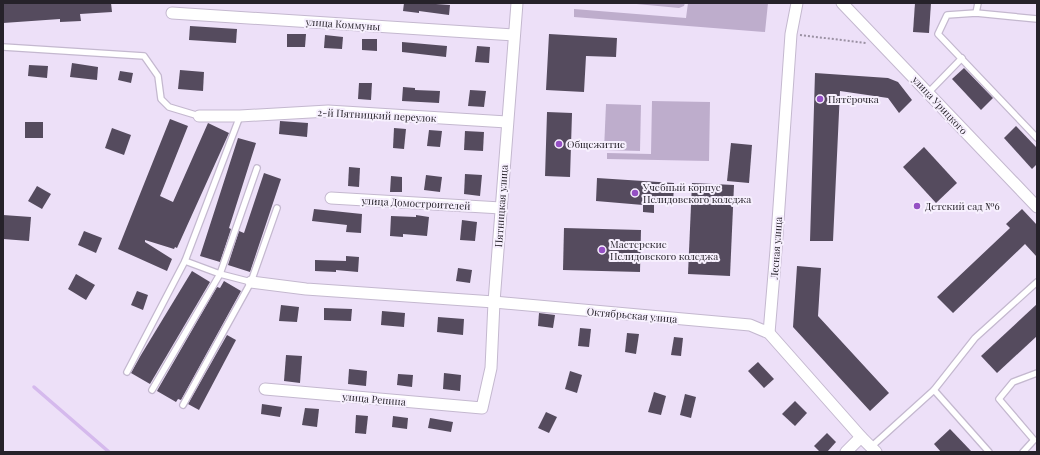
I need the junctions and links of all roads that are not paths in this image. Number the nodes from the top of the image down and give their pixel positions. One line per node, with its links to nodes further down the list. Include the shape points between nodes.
1 (517, 3): 8 (street, Пятницкая улица)
2 (797, 3): 26 (street, Лесная улица, via 791,34)
3 (842, 3): 11 (street, улица Урицкого)
4 (978, 3): 6 (lane)
5 (172, 13): 8 (street, улица Коммуны)
6 (976, 13): 7 (lane); 10 (lane, via 947,15 938,34)
7 (1037, 19)
8 (514, 35): 14 (street, Пятницкая улица)
9 (3, 47): 12 (lane, via 144,56 158,76 161,99 169,107)
10 (962, 58): 11 (lane); 15 (lane)
11 (928, 93): 18 (street, улица Урицкого)
12 (200, 116): 13 (street, 2-й Пятницкий переулок)
13 (240, 116): 14 (street, 2-й Пятницкий переулок, via 328,111); 21 (lane)
14 (507, 122): 20 (street, Пятницкая улица)
15 (1037, 138)
16 (257, 168): 22 (lane)
17 (332, 198): 20 (street, улица Домостроителей)
18 (1037, 207)
19 (277, 208): 23 (lane)
20 (501, 208): 25 (street, Пятницкая улица)
21 (185, 261): 22 (lane); 27 (lane)
22 (220, 274): 23 (lane); 30 (lane)
23 (251, 282): 25 (street, Октябрьская улица); 32 (lane)
24 (1037, 282): 31 (lane, via 975,338)
25 (494, 302): 26 (street, Октябрьская улица, via 750,325); 33 (street, Пятницкая улица, via 491,368)
26 (769, 333): 34 (street)
27 (127, 372)
28 (1037, 373): 38 (lane, via 1013,382 999,399 1034,440)
29 (265, 389): 33 (street, улица Репина)
30 (152, 390)
31 (934, 390): 35 (lane); 37 (lane)
32 (183, 406)
33 (482, 408)
34 (861, 437): 35 (street); 36 (street)
35 (874, 450)
36 (846, 452)
37 (989, 452)
38 (1023, 452)

